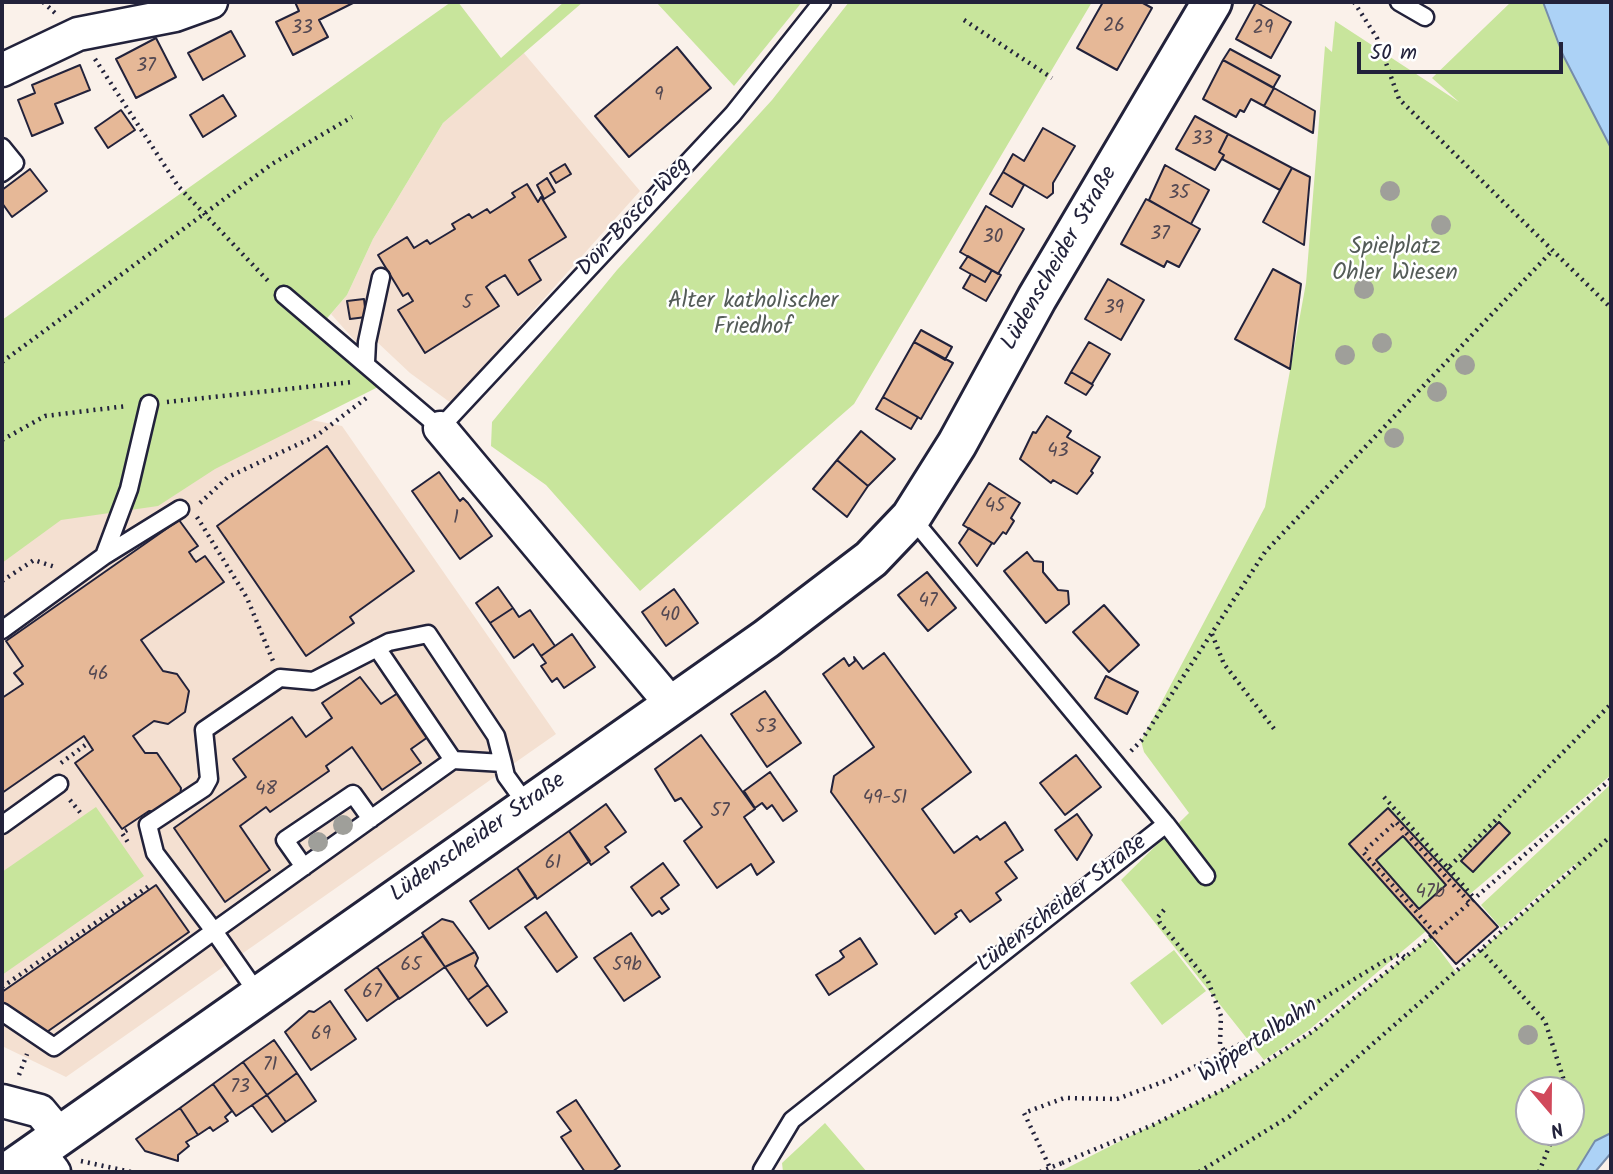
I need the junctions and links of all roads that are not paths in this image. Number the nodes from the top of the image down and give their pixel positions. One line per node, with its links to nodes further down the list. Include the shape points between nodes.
1 (211, 2): 6 (street, via 175,15 78,34)
2 (822, 2): 13 (lane, Don-Bosco-Weg, via 733,114)
3 (1212, 2): 15 (main road, Lüdenscheider Straße)
4 (1399, 2): 5 (lane)
5 (1425, 18)
6 (2, 70)
7 (2, 148): 8 (lane, via 15,163)
8 (2, 173)
9 (381, 277): 11 (lane, via 367,342)
10 (284, 295): 11 (lane)
11 (378, 372): 13 (lane)
12 (149, 404): 16 (lane, via 129,489)
13 (440, 428): 19 (street)
14 (186, 509): 16 (lane)
15 (911, 517): 19 (main road, Lüdenscheider Straße, via 853,574); 25 (lane, Lüdenscheider Straße)
16 (104, 556): 17 (lane)
17 (2, 630)
18 (377, 648): 20 (lane); 21 (lane, via 428,634 496,736); 29 (lane, via 313,681 280,678 204,730 209,779 204,788 148,825 155,853)
19 (673, 705): 23 (main road, Lüdenscheider Straße)
20 (453, 760): 21 (lane); 24 (lane)
21 (503, 763): 23 (lane, via 506,776)
22 (59, 784): 26 (lane)
23 (527, 805): 30 (main road, Lüdenscheider Straße)
24 (370, 819): 27 (lane); 27 (lane, via 353,794 285,840)
25 (1166, 824): 28 (lane); 34 (lane, Lüdenscheider Straße, via 792,1120)
26 (2, 825)
27 (304, 866): 29 (lane)
28 (1206, 876)
29 (214, 931): 30 (lane); 31 (lane, via 54,1047)
30 (258, 994): 33 (main road, Lüdenscheider Straße)
31 (2, 1012)
32 (2, 1101): 33 (street, via 40,1111)
33 (40, 1158)
34 (762, 1170)

